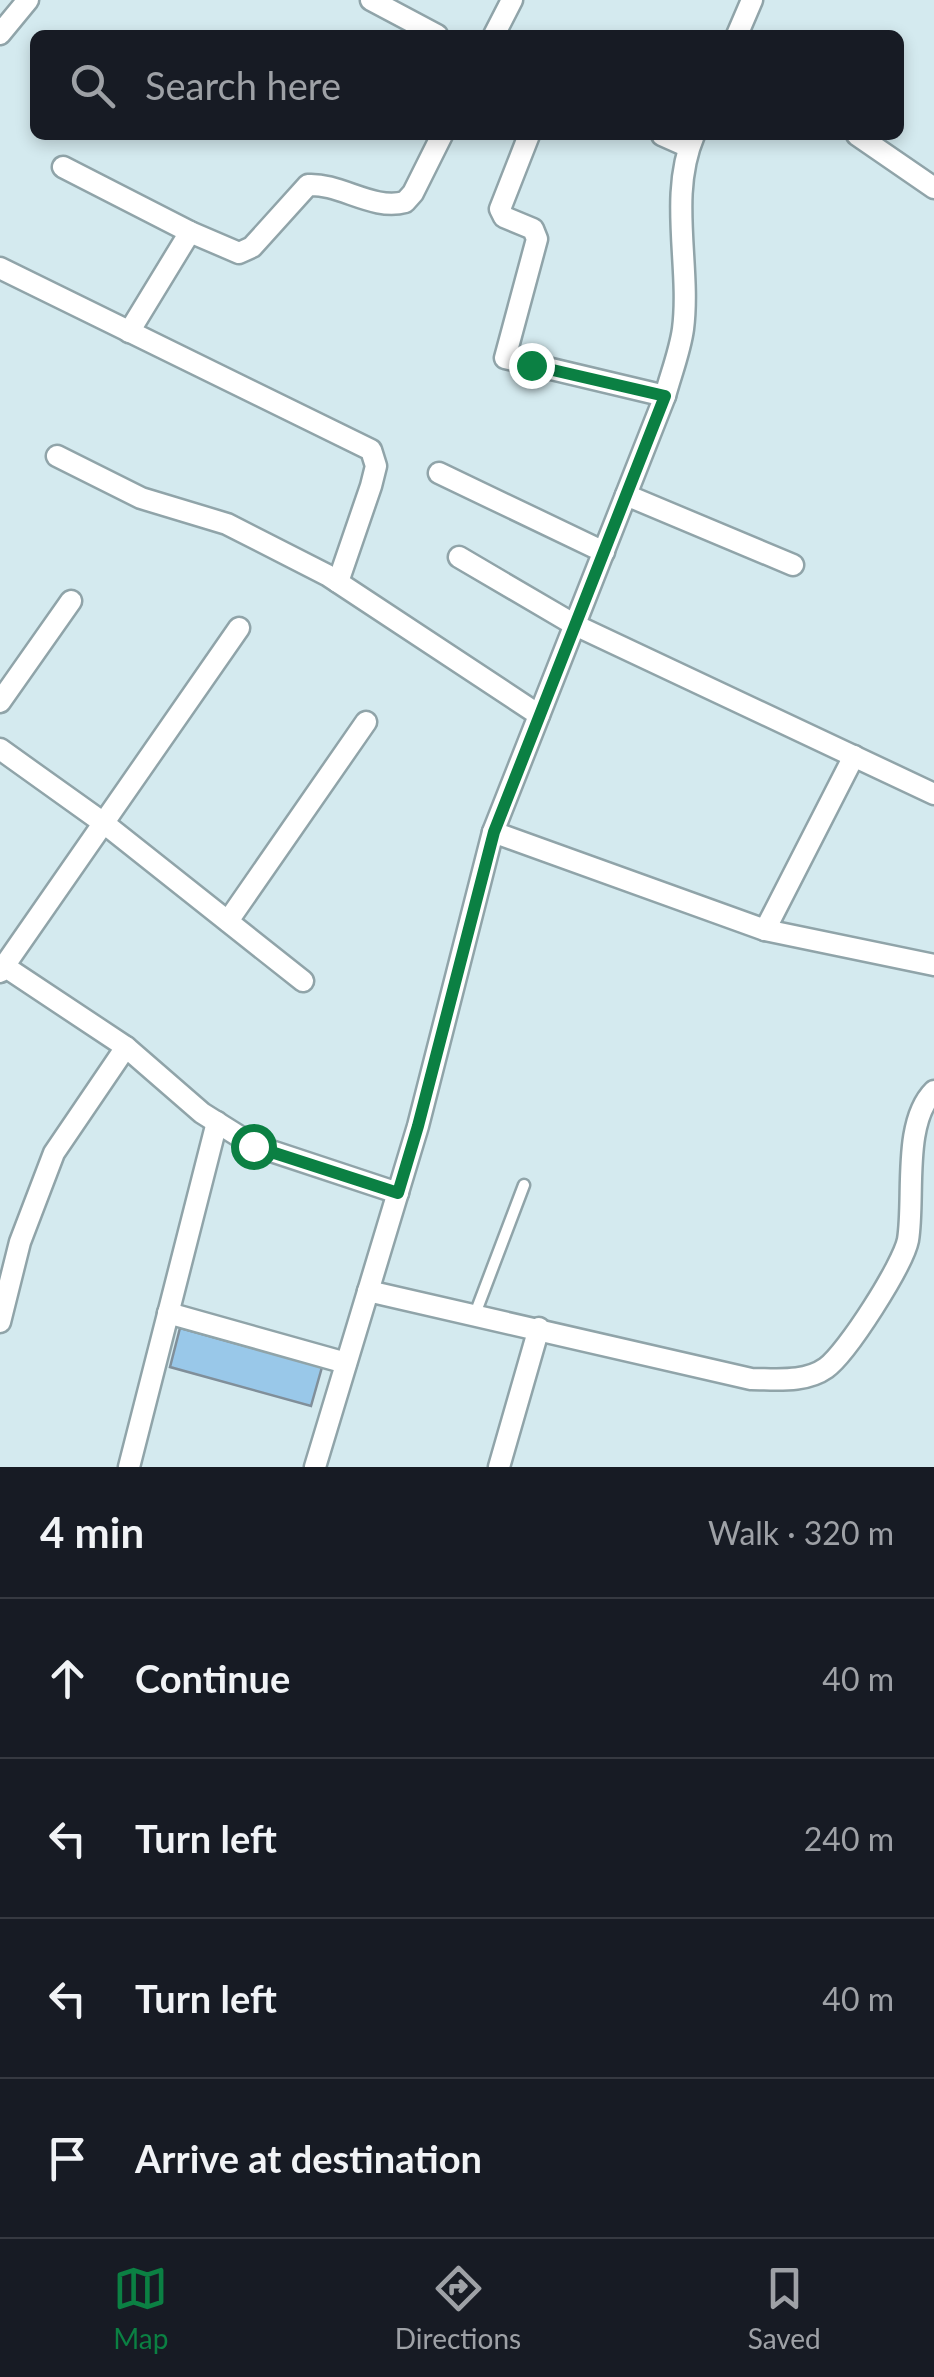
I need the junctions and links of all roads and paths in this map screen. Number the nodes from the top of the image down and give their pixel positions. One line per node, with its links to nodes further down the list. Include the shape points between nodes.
1 (28, 0): 8 (street)
2 (371, 0): 5 (street)
3 (512, 0): 6 (street)
4 (749, 1): 7 (street)
5 (428, 30)
6 (497, 30)
7 (739, 30)
8 (0, 34)
9 (440, 140): 15 (street, via 405,202 385,203 320,184 308,186 239,253)
10 (527, 140): 18 (street, via 500,209 537,239 505,358)
11 (863, 140): 14 (street)
12 (692, 141): 18 (street, via 682,211 683,328)
13 (63, 167): 15 (street)
14 (934, 188)
15 (190, 232): 17 (street)
16 (0, 268): 17 (street)
17 (129, 332): 25 (street, via 371,450 372,486)
18 (665, 396): 21 (street)
19 (56, 456): 25 (street, via 141,498 227,524)
20 (439, 474): 22 (street)
21 (626, 495): 22 (street); 24 (street)
22 (604, 552): 27 (street)
23 (459, 558): 27 (street)
24 (794, 565)
25 (338, 582): 30 (street)
26 (71, 601): 29 (street)
27 (575, 625): 30 (street); 33 (street)
28 (239, 628): 35 (street)
29 (0, 702)
30 (539, 715): 36 (street)
31 (366, 722): 37 (street)
32 (0, 750): 35 (street)
33 (854, 756): 34 (street); 38 (street)
34 (934, 794)
35 (106, 824): 37 (street); 40 (street)
36 (494, 832): 38 (street); 46 (street)
37 (228, 921): 41 (street)
38 (764, 930): 39 (street)
39 (934, 964)
40 (2, 969): 42 (street)
41 (303, 981)
42 (126, 1047): 44 (street); 50 (street, via 54,1153 20,1242)
43 (934, 1091): 51 (street, via 921,1108 914,1148 908,1243 858,1333 826,1368 799,1379 751,1379)
44 (218, 1122): 46 (street, via 253,1146); 48 (street)
45 (524, 1186): 49 (lane)
46 (398, 1193): 47 (street)
47 (368, 1291): 49 (street); 52 (street)
48 (168, 1313): 52 (street); 53 (street)
49 (476, 1314): 51 (street)
50 (0, 1322)
51 (540, 1328): 55 (street)
52 (346, 1363): 54 (street)
53 (129, 1467)
54 (315, 1467)
55 (499, 1467)

